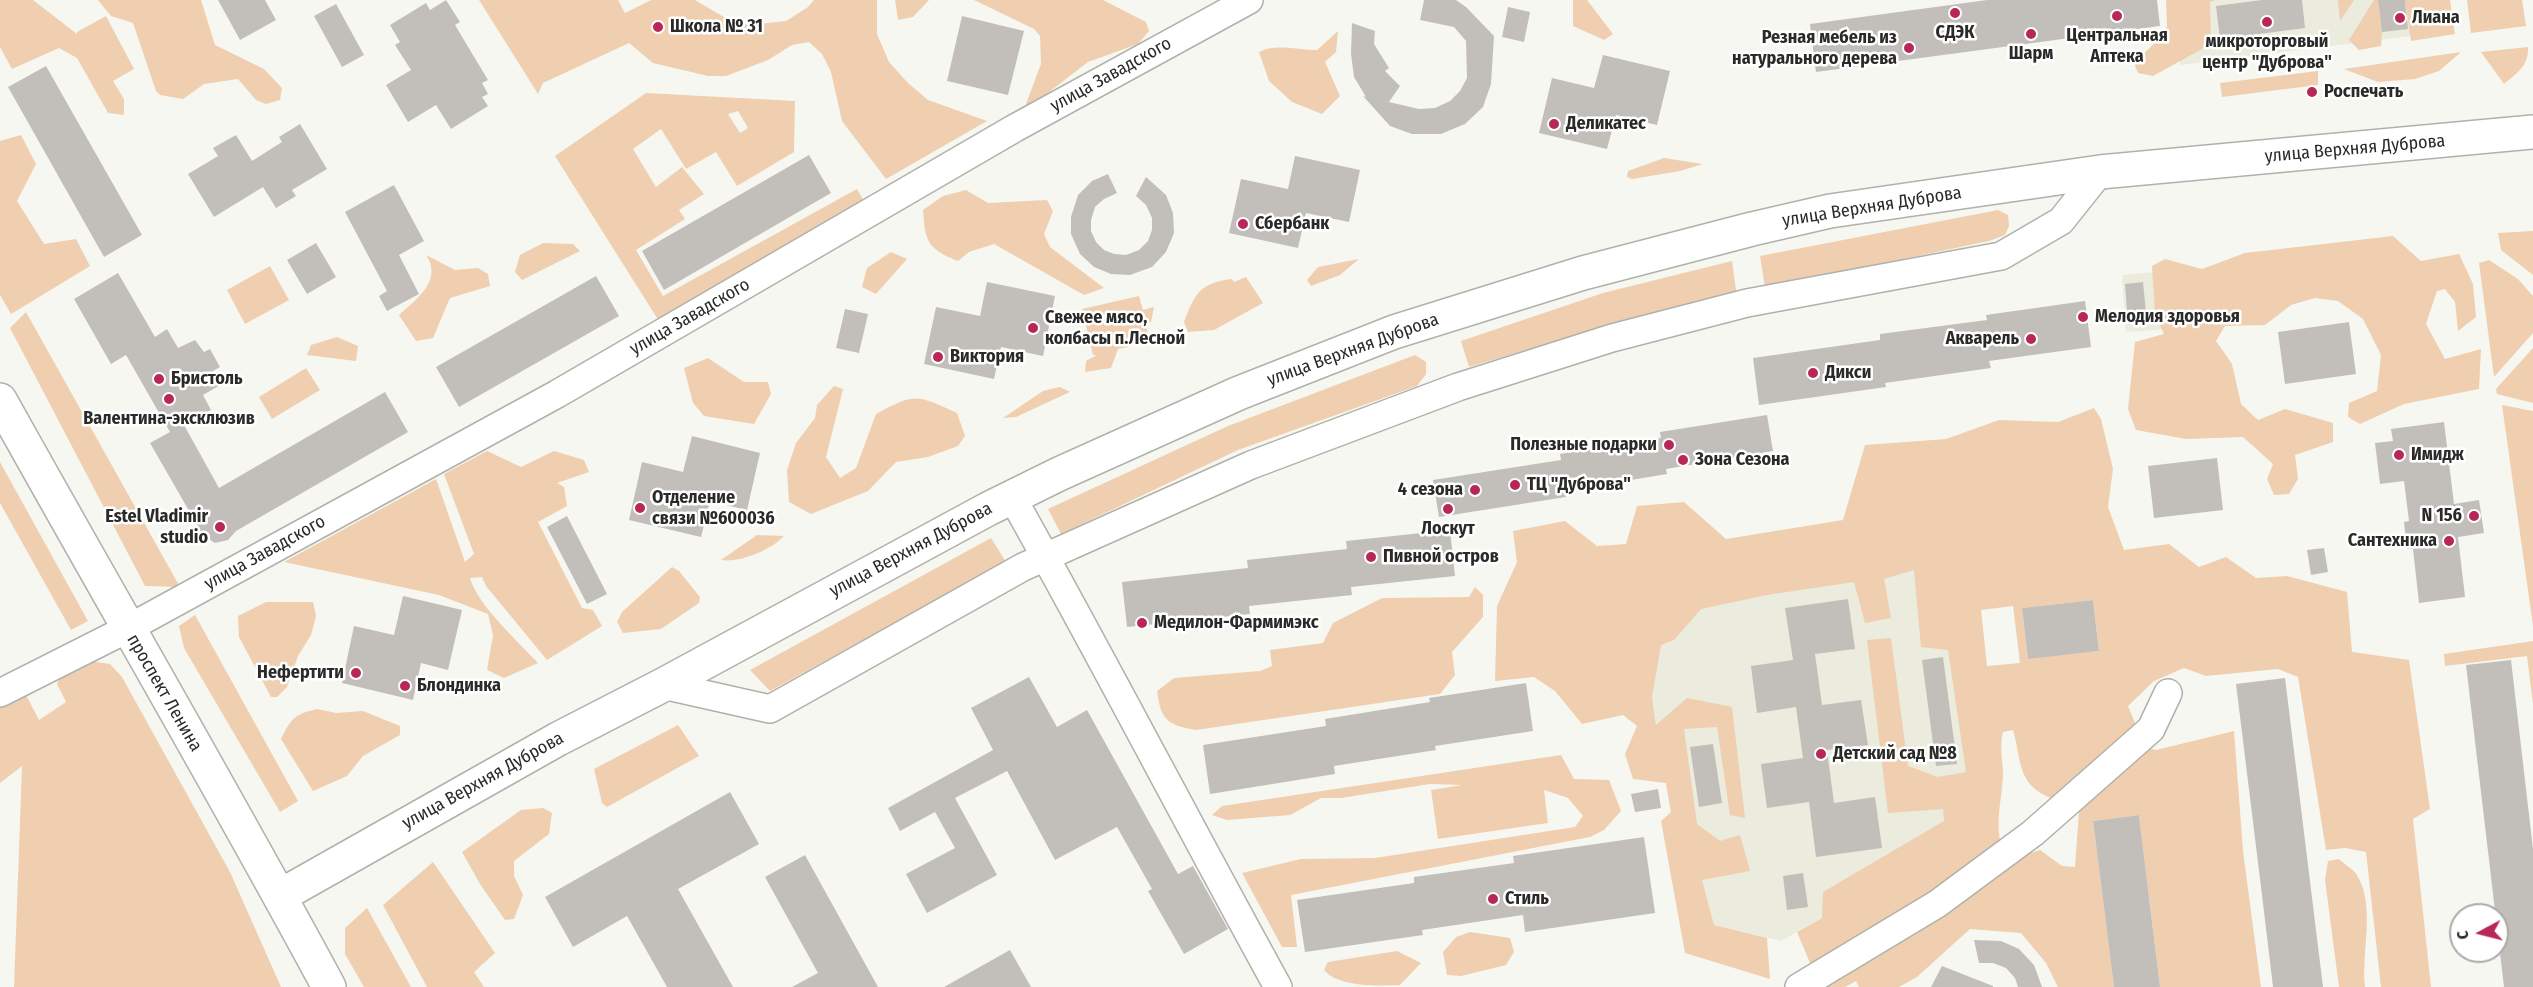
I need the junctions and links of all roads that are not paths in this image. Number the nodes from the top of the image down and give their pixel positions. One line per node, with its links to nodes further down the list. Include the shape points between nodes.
1 (1249, 0): 7 (street, улица Завадского, via 1025,123 557,394)
2 (2533, 132): 3 (main road, улица Верхняя Дуброва)
3 (2100, 172): 5 (main road, улица Верхняя Дуброва, via 1830,211 1583,273 1394,332 1294,371); 6 (street, via 2061,221 2001,256 1747,303 1612,338 1458,387 1251,465)
4 (0, 400): 7 (main road, проспект Ленина)
5 (1012, 497): 6 (street); 8 (main road, улица Верхняя Дуброва)
6 (1045, 556): 8 (street, via 770,710); 13 (street)
7 (127, 629): 9 (street, улица Завадского); 11 (main road, проспект Ленина)
8 (663, 686): 11 (main road, улица Верхняя Дуброва, via 558,739)
9 (0, 693)
10 (2168, 693): 14 (street, via 2151,729 2032,833 1937,904)
11 (280, 896): 12 (main road, проспект Ленина)
12 (329, 987)
13 (1278, 987)
14 (1799, 987)

